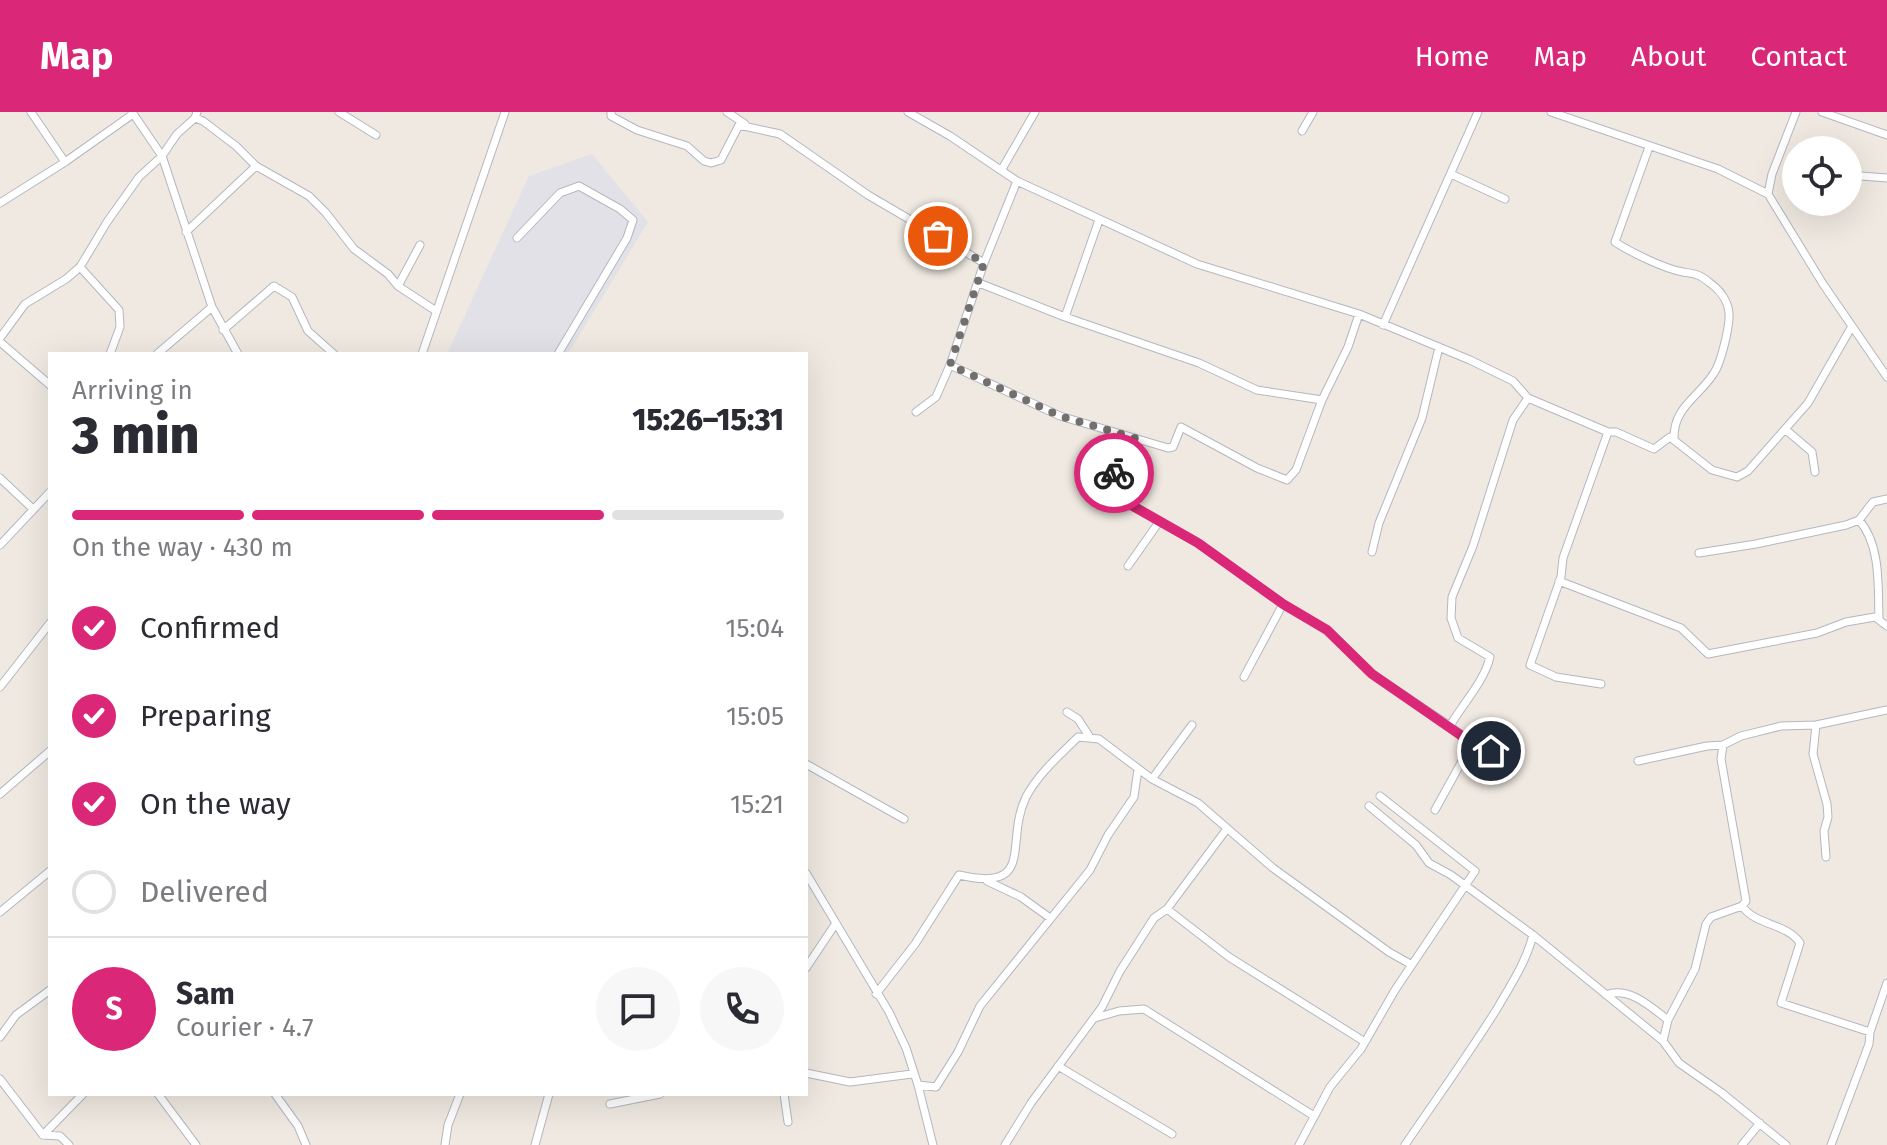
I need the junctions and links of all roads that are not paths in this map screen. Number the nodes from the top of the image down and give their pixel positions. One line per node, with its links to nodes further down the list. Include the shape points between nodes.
1 (31, 112): 21 (street)
2 (339, 112): 17 (street)
3 (505, 112): 41 (street)
4 (611, 112): 15 (street, via 637,130 687,146 711,163 721,160 736,127)
5 (727, 112): 15 (street)
6 (908, 112): 23 (street)
7 (1035, 112): 23 (street)
8 (1313, 112): 16 (street)
9 (1478, 112): 24 (street)
10 (1551, 112): 19 (street)
11 (1796, 112): 29 (street)
12 (1822, 112): 18 (street)
13 (132, 113): 20 (street); 21 (street)
14 (196, 115): 20 (street); 22 (street)
15 (747, 125): 36 (street, via 780,134 868,195)
16 (1302, 131)
17 (376, 135)
18 (1887, 135)
19 (1649, 147): 29 (street, via 1718,169); 64 (street, via 1615,242 1682,272 1694,272 1724,296 1729,314 1714,373 1677,417)
20 (162, 156): 33 (street); 37 (street, via 139,177)
21 (65, 162): 31 (street)
22 (256, 166): 33 (street); 39 (street, via 309,196 354,249)
23 (1002, 169): 27 (street)
24 (1451, 174): 30 (street); 44 (street)
25 (1862, 176): 26 (street)
26 (1884, 178): 28 (street)
27 (1017, 181): 32 (street); 36 (street)
28 (1887, 187)
29 (1768, 194): 45 (street)
30 (1505, 199)
31 (0, 203)
32 (1099, 220): 42 (street, via 1197,264); 43 (street)
33 (186, 232): 40 (street)
34 (517, 238): 54 (street, via 560,193 579,186 633,220)
35 (420, 245): 39 (street)
36 (984, 263): 38 (street)
37 (80, 267): 47 (street, via 25,304); 49 (street, via 119,310 120,327)
38 (979, 283): 43 (street); 55 (street)
39 (398, 286): 41 (street)
40 (212, 307): 46 (street); 50 (street)
41 (436, 311): 53 (street)
42 (1359, 314): 44 (street); 59 (street)
43 (1065, 317): 59 (street, via 1199,363 1257,390)
44 (1383, 325): 48 (street)
45 (1852, 326): 56 (street); 61 (street, via 1808,403)
46 (223, 330): 51 (street); 52 (street, via 274,286 292,297 308,331)
47 (0, 340): 57 (street)
48 (1439, 347): 58 (street, via 1513,381); 73 (street, via 1422,418)
49 (111, 352)
50 (159, 352)
51 (237, 352)
52 (332, 352)
53 (423, 352)
54 (559, 352)
55 (950, 365): 60 (street, via 936,397); 63 (street, via 1060,416)
56 (1887, 377)
57 (48, 383)
58 (1528, 398): 62 (street); 88 (street, via 1513,420 1452,597 1451,618 1458,638 1490,657 1486,673)
59 (1322, 400): 63 (street, via 1296,470 1287,480 1181,427 1171,448)
60 (916, 412)
61 (1786, 430): 64 (street, via 1737,477 1712,470); 65 (street, via 1812,452)
62 (1608, 432): 64 (street, via 1654,449); 76 (street)
63 (1135, 438): 71 (street, via 1107,484)
64 (1674, 439)
65 (1815, 472)
66 (0, 478): 69 (street)
67 (48, 494): 69 (street)
68 (1887, 499): 70 (street, via 1873,502)
69 (33, 509): 72 (street)
70 (1859, 520): 74 (street); 78 (street, via 1872,544)
71 (1159, 522): 75 (street); 77 (street)
72 (0, 545)
73 (1372, 552)
74 (1699, 553)
75 (1128, 566)
76 (1559, 581): 78 (street, via 1681,628 1708,654); 82 (street, via 1530,665 1556,677)
77 (1283, 604): 81 (street); 88 (street, via 1327,630 1372,674)
78 (1879, 619): 80 (street)
79 (48, 626): 83 (street)
80 (1887, 626)
81 (1244, 677)
82 (1601, 684)
83 (0, 687)
84 (1887, 710): 87 (street)
85 (1067, 712): 89 (street)
86 (1192, 725): 97 (street)
87 (1816, 725): 91 (street, via 1781,726); 104 (street, via 1813,754 1827,804)
88 (1450, 726): 90 (street)
89 (1089, 736): 96 (street); 107 (street, via 1078,737 1038,776 1017,831 1016,860 1006,874)
90 (1472, 743): 92 (street); 101 (street)
91 (1723, 745): 94 (street); 109 (street, via 1721,759 1746,901)
92 (1491, 751)
93 (48, 753): 98 (street)
94 (1638, 761)
95 (808, 765): 102 (street)
96 (1138, 769): 97 (street); 112 (street, via 1134,797 1090,870)
97 (1152, 779): 103 (street, via 1198,803)
98 (0, 794)
99 (1380, 796): 108 (street, via 1475,871)
100 (1369, 806): 108 (street, via 1416,845 1429,863)
101 (1435, 810)
102 (904, 819)
103 (1226, 830): 110 (street); 116 (street)
104 (1826, 857)
105 (48, 873): 111 (street)
106 (808, 876): 113 (street)
107 (987, 881): 112 (street); 119 (street, via 959,875)
108 (1466, 885): 114 (street); 116 (street)
109 (1742, 906): 123 (street, via 1711,917 1706,924 1695,969); 124 (street, via 1748,915 1790,933 1800,943 1781,1003)
110 (1167, 909): 122 (street, via 1154,918); 127 (street, via 1229,957)
111 (0, 912)
112 (1050, 918): 132 (street, via 980,1006 936,1087)
113 (836, 923): 115 (street); 119 (street)
114 (1533, 935): 120 (street); 154 (street, via 1527,957 1493,1015)
115 (808, 965)
116 (1412, 965): 127 (street)
117 (1887, 983): 121 (street)
118 (48, 991): 125 (street, via 16,1015)
119 (876, 994): 130 (street, via 900,1036)
120 (1606, 995): 123 (street, via 1632,996); 126 (street)
121 (1884, 1001): 124 (street)
122 (1092, 1019): 128 (street); 141 (street, via 1144,1009)
123 (1668, 1020): 126 (street)
124 (1870, 1032): 157 (street)
125 (0, 1037)
126 (1663, 1041): 143 (street, via 1679,1063)
127 (1365, 1042): 141 (street)
128 (1058, 1066): 144 (street); 152 (street)
129 (808, 1073): 130 (street, via 850,1082)
130 (912, 1074): 132 (street)
131 (0, 1079): 145 (street)
132 (918, 1085): 151 (street)
133 (81, 1096): 145 (street)
134 (159, 1096): 147 (street)
135 (276, 1096): 148 (street)
136 (459, 1096): 149 (street)
137 (548, 1096): 150 (street)
138 (650, 1096): 140 (street)
139 (784, 1096): 142 (street)
140 (610, 1104)
141 (1314, 1116): 153 (street)
142 (788, 1122)
143 (1760, 1123): 155 (street); 156 (street)
144 (1172, 1134)
145 (43, 1135): 146 (street, via 60,1136)
146 (69, 1145)
147 (196, 1145)
148 (306, 1145)
149 (445, 1145)
150 (535, 1145)
151 (933, 1145)
152 (1005, 1145)
153 (1299, 1145)
154 (1405, 1145)
155 (1742, 1145)
156 (1786, 1145)
157 (1831, 1145)

